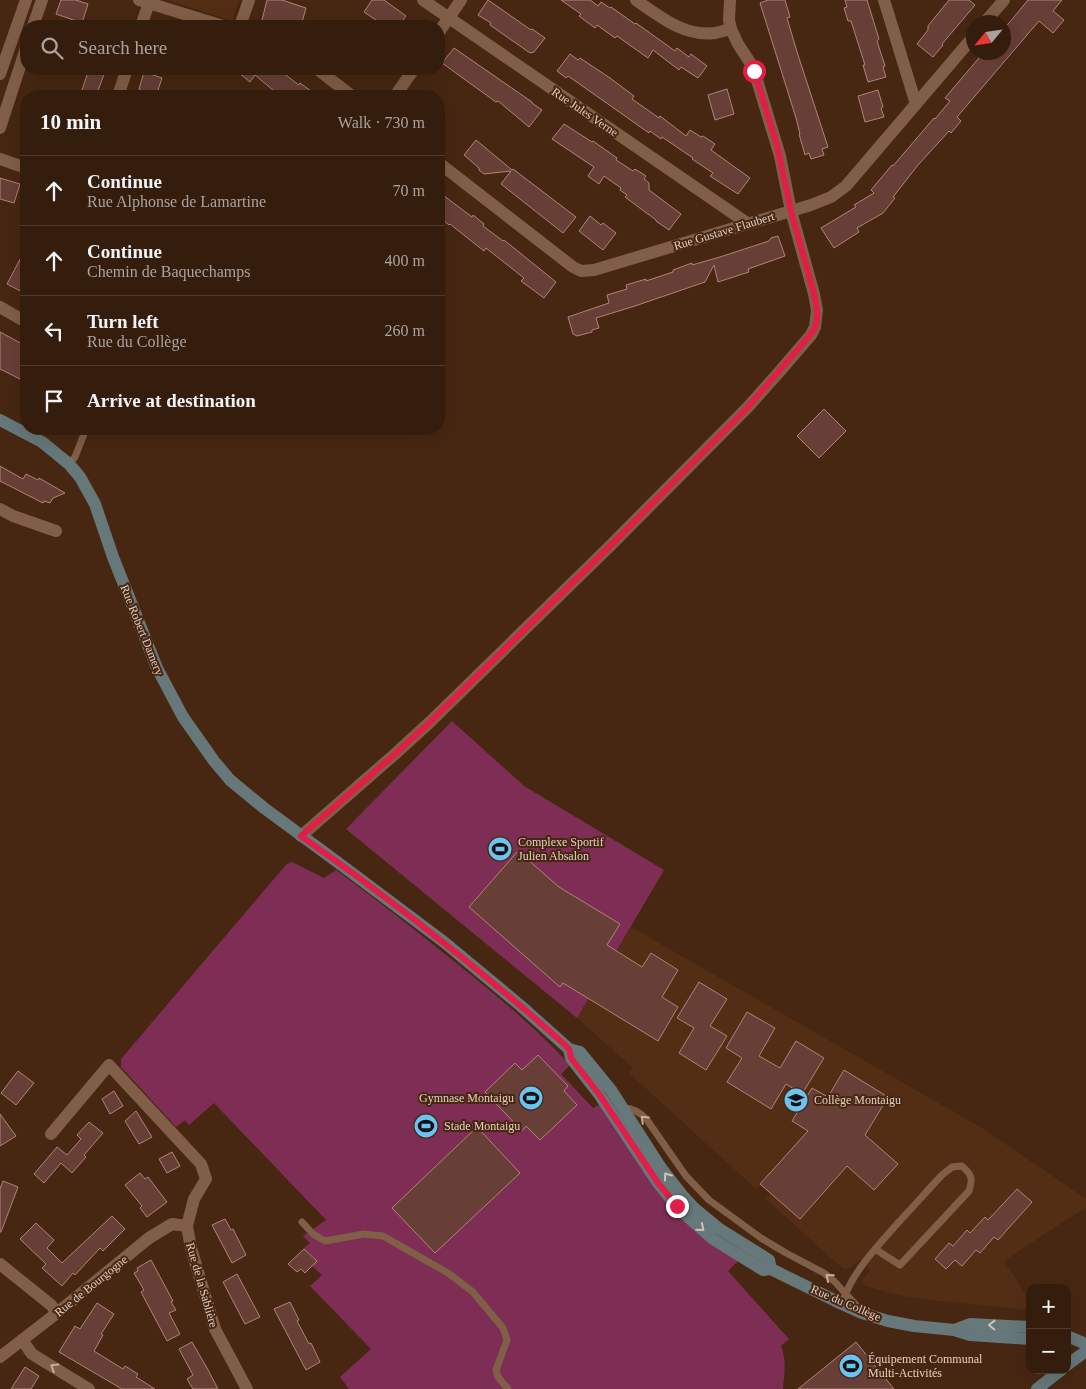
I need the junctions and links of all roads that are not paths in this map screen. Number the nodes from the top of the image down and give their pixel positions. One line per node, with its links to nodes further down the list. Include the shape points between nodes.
1 (26, 0): 21 (street)
2 (42, 0): 13 (street)
3 (249, 0): 16 (street)
4 (423, 0): 12 (street, Rue Jules Verne)
5 (461, 0): 12 (street)
6 (636, 0): 18 (street, via 679,28 709,33)
7 (730, 0): 18 (street)
8 (884, 0): 29 (street)
9 (1004, 0): 11 (street)
10 (144, 2): 14 (street); 15 (street)
11 (991, 15)
12 (449, 18): 17 (street); 35 (street, Rue Jules Verne)
13 (35, 20)
14 (142, 20)
15 (203, 20)
16 (242, 20)
17 (445, 24)
18 (731, 29): 34 (street, via 753,67 778,151)
19 (966, 45): 29 (street, Rue Gustave Flaubert)
20 (20, 67): 25 (street)
21 (0, 74): 25 (street)
22 (125, 75): 26 (street)
23 (325, 75): 27 (street)
24 (410, 75): 28 (street)
25 (16, 79): 30 (street)
26 (120, 90)
27 (344, 90)
28 (399, 90)
29 (916, 104): 34 (street, Rue Gustave Flaubert, via 846,186 823,201)
30 (0, 128)
31 (0, 159): 32 (street)
32 (20, 166)
33 (445, 168): 35 (street, Rue Gustave Flaubert, via 581,271 603,268)
34 (791, 211): 35 (street, Rue Gustave Flaubert); 45 (street, via 817,310 811,334 748,407 597,559 416,735)
35 (747, 223)
36 (0, 307): 37 (street)
37 (20, 319)
38 (0, 420): 39 (street, Rue Robert Damery)
39 (20, 430)
40 (29, 435): 42 (street, Rue Robert Damery)
41 (84, 435): 42 (lane)
42 (69, 464): 45 (street, Rue Robert Damery, via 95,504 157,668 183,717 230,780)
43 (0, 509): 44 (street)
44 (56, 531)
45 (301, 836): 46 (street, Rue du Collège, via 474,966)
46 (569, 1049): 47 (street, Rue du Collège, via 580,1052); 53 (street, Rue du Collège, one-way to 53, via 571,1058 677,1206 714,1239 763,1270)
47 (623, 1108): 53 (street, Rue du Collège, one-way to 47, via 769,1260 718,1228 682,1195); 54 (lane, one-way to 47, via 834,1281 824,1273 761,1238 709,1200 686,1176 642,1114)
48 (51, 1134): 50 (street, Rue de la Sablière, via 109,1065 201,1164 206,1179 194,1199)
49 (302, 1222): 68 (lane, via 325,1241 364,1234 383,1236 448,1273 473,1292 503,1328 507,1340 496,1370)
50 (186, 1226): 55 (street, Rue de Bourgogne, via 172,1224 149,1238); 67 (street, Rue de la Sablière, via 214,1329)
51 (874, 1249): 51 (lane, via 900,1265 969,1191 970,1173 962,1166 952,1167); 54 (lane)
52 (0, 1264): 55 (street, via 51,1305)
53 (771, 1269): 54 (street, Rue du Collège)
54 (843, 1299): 57 (street, Rue du Collège, via 862,1313 888,1321)
55 (57, 1314): 60 (street, Rue de Bourgogne)
56 (1026, 1327): 57 (street, Rue du Collège, one-way to 57, via 970,1324)
57 (954, 1330): 59 (street, Rue du Collège, via 970,1335)
58 (1071, 1338): 61 (street)
59 (1026, 1339)
60 (22, 1340): 63 (street, Rue de Bourgogne); 66 (street, one-way to 60, via 32,1354)
61 (1086, 1344)
62 (1086, 1350): 64 (street)
63 (0, 1358)
64 (1071, 1362)
65 (1056, 1374): 69 (street)
66 (90, 1389)
67 (247, 1389)
68 (508, 1389)
69 (1037, 1389)

